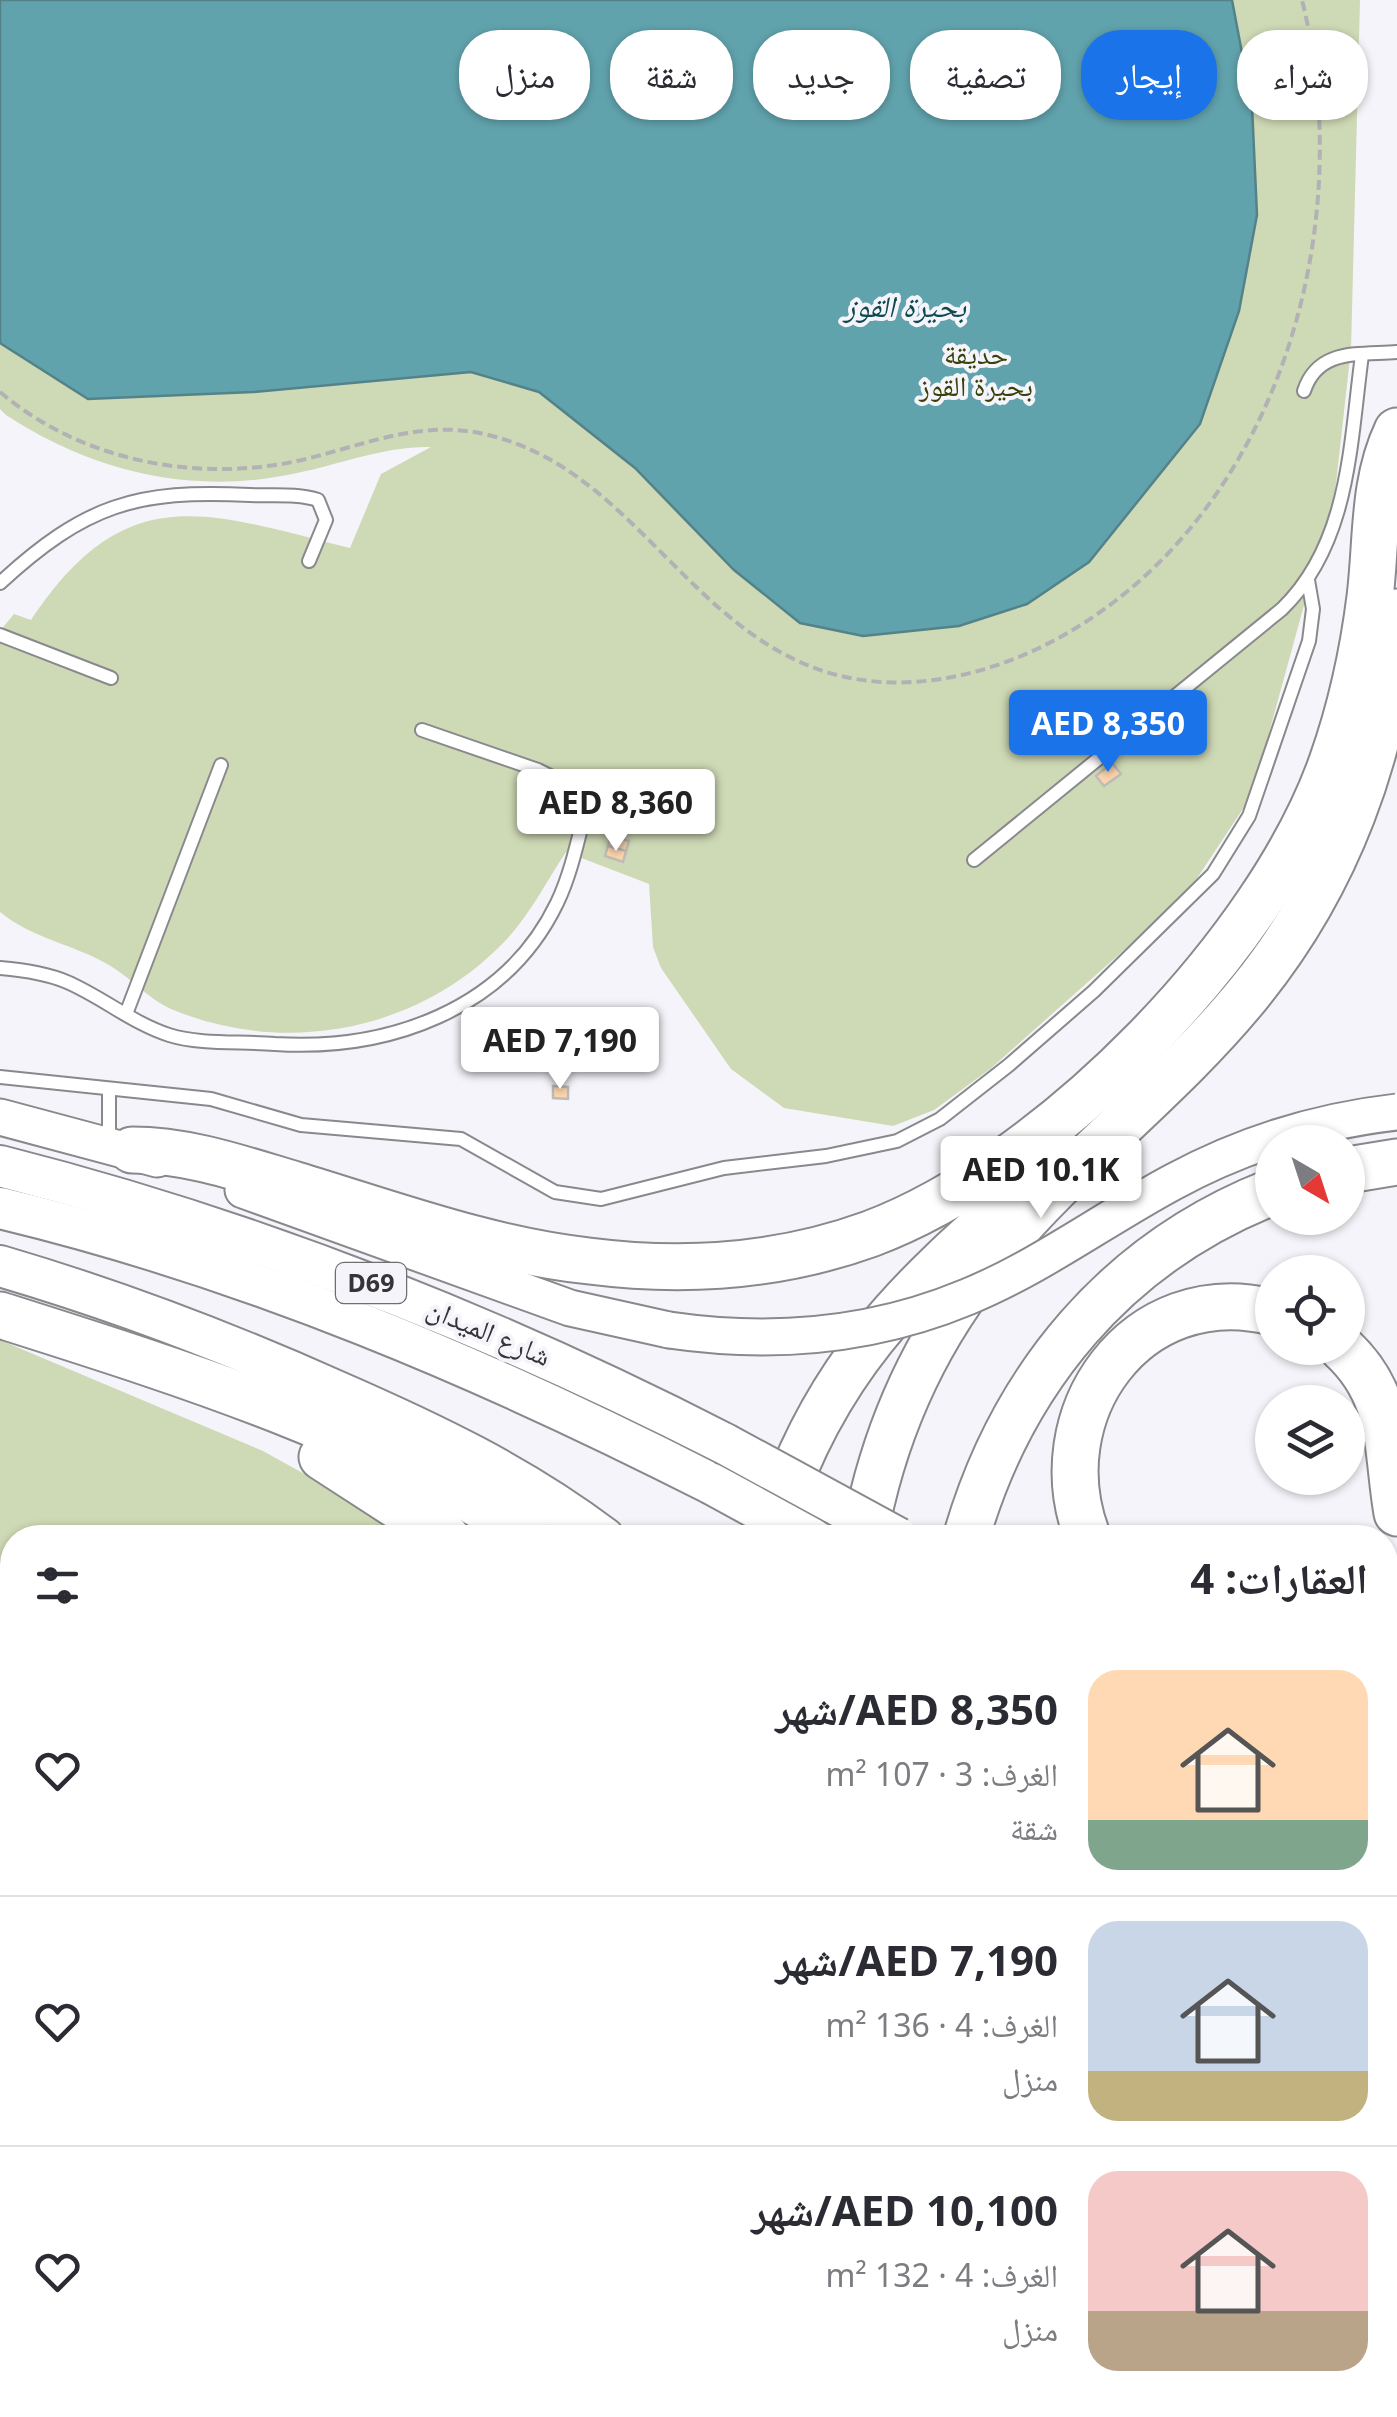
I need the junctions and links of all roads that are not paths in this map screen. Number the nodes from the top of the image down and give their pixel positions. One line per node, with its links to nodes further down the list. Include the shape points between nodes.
1 (1397, 352): 2 (lane)
2 (1362, 354): 3 (lane, via 1319,364); 6 (lane, via 1334,528)
3 (1304, 391)
4 (1397, 431): 23 (highway, via 1379,486 1364,637 1345,721 1316,803 1272,884 1219,958 1142,1040 1030,1138 938,1202 870,1234 770,1260 617,1265 497,1244 202,1157)
5 (309, 562): 7 (lane, via 326,520 318,500 175,492 88,516)
6 (1308, 580): 15 (lane, via 1282,609); 20 (lane, via 1309,641 1261,787 1221,863 1094,991 912,1136 849,1153 724,1168 601,1199 555,1192 461,1139 301,1125 212,1099)
7 (0, 584)
8 (1397, 612): 18 (highway, via 1382,722 1342,841 1285,944)
9 (0, 635): 10 (lane)
10 (110, 678)
11 (422, 730): 13 (lane)
12 (221, 765): 17 (lane)
13 (590, 794): 14 (lane); 17 (lane, via 558,902 532,941 465,1004 424,1025 349,1044 288,1044 170,1035)
14 (628, 814)
15 (974, 860)
16 (0, 968): 17 (lane, via 66,982)
17 (126, 1014)
18 (1220, 1027): 38 (highway, via 970,1234 893,1310 819,1419); 40 (highway, via 1025,1220 971,1284 908,1391)
19 (4, 1080): 20 (lane)
20 (110, 1090): 23 (lane)
21 (1397, 1112): 23 (main road, bridge, via 1290,1133 1209,1164 1005,1279 902,1320 788,1338 669,1330 570,1308)
22 (0, 1117): 23 (main road)
23 (120, 1146)
24 (1397, 1162): 26 (highway)
25 (0, 1166): 41 (main road, شارع الميدان / D69, bridge, via 226,1231 391,1290 560,1362)
26 (1365, 1167)
27 (1255, 1200): 42 (highway, via 1145,1262 1088,1314 1040,1374 987,1473)
28 (0, 1208): 39 (main road, شارع الميدان / D69, bridge, via 153,1250 339,1314 540,1398)
29 (0, 1266): 37 (main road, via 210,1335 416,1426)
30 (1255, 1311): 43 (highway, via 1218,1308 1176,1318 1137,1340 1106,1371 1084,1409 1074,1452)
31 (0, 1315): 32 (highway)
32 (120, 1354): 35 (highway, via 344,1469); 36 (highway, via 328,1432)
33 (1358, 1365): 34 (highway, via 1385,1410)
34 (1397, 1513)
35 (428, 1525)
36 (511, 1525)
37 (586, 1525)
38 (775, 1525)
39 (787, 1525)
40 (867, 1525)
41 (874, 1525)
42 (970, 1525)
43 (1084, 1525)

